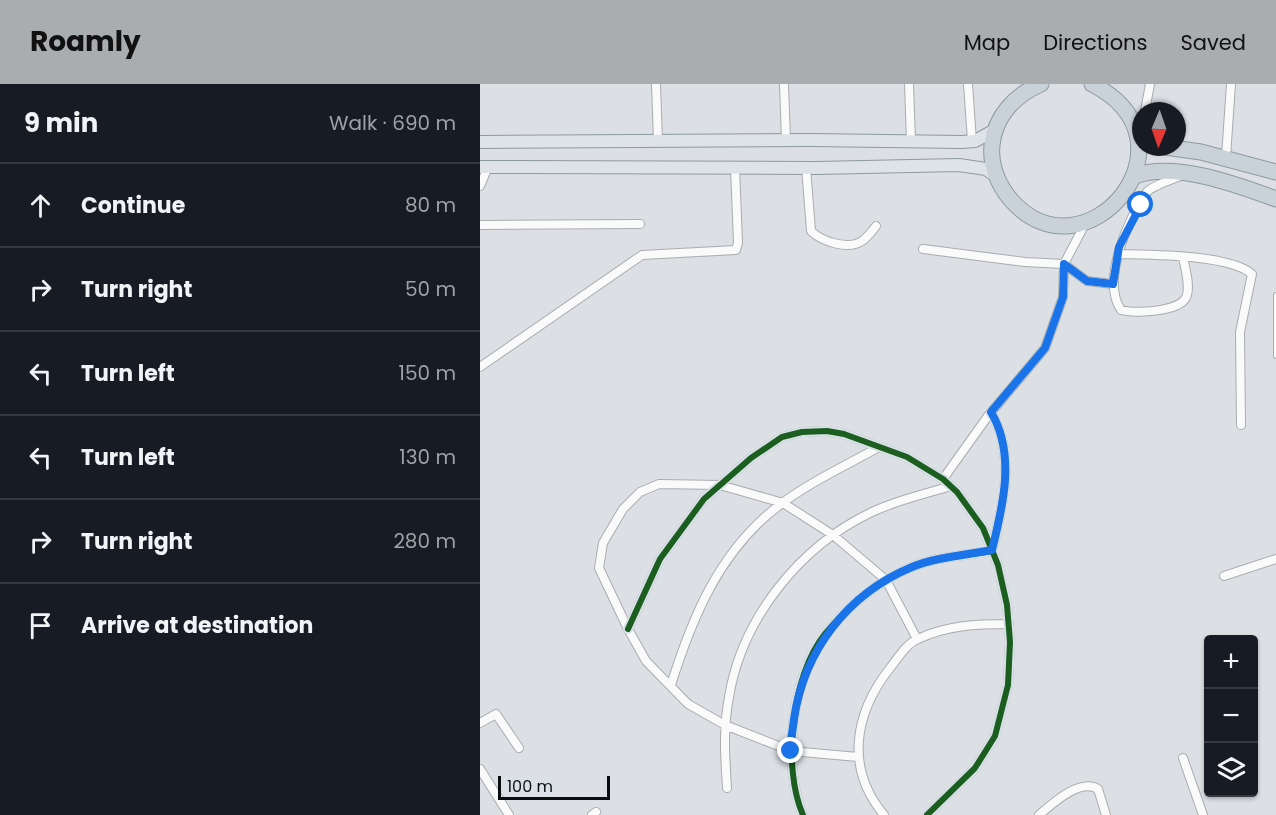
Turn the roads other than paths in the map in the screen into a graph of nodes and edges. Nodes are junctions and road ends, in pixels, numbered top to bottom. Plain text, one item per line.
1 (656, 84) edge
2 (784, 84) edge
3 (909, 84) edge
4 (968, 84) edge
5 (1041, 84) edge
6 (1092, 84) edge
7 (1150, 84) edge
8 (1231, 84) edge
9 (1147, 102) edge
10 (1132, 120) edge
11 (995, 130) junction
12 (786, 140) junction
13 (658, 141) junction
14 (911, 141) junction
15 (972, 141) junction
16 (480, 142) edge
17 (1186, 151) edge
18 (1139, 156) edge
19 (1226, 158) junction
20 (484, 167) edge
21 (735, 167) junction
22 (806, 167) junction
23 (1276, 172) edge
24 (1185, 174) junction
25 (996, 176) junction
26 (1135, 176) junction
27 (480, 186) edge
28 (1276, 199) edge
29 (1086, 222) junction
30 (640, 224) dead end
31 (480, 225) edge
32 (876, 226) dead end
33 (923, 249) dead end
34 (1118, 254) junction
35 (1183, 256) junction
36 (1064, 264) junction
37 (1113, 284) junction
38 (1276, 295) edge
39 (1276, 310) edge
40 (1276, 356) edge
41 (480, 367) edge
42 (991, 412) junction
43 (1241, 425) dead end
44 (879, 447) junction
45 (943, 479) junction
46 (720, 485) junction
47 (951, 486) junction
48 (783, 503) junction
49 (833, 535) junction
50 (992, 550) junction
51 (1276, 559) edge
52 (1224, 576) dead end
53 (886, 580) junction
54 (1009, 624) junction
55 (628, 629) junction
56 (916, 639) junction
57 (670, 685) junction
58 (480, 723) edge
59 (725, 725) junction
60 (519, 747) dead end
61 (791, 751) junction
62 (858, 757) junction
63 (1183, 758) dead end
64 (480, 769) edge
65 (727, 788) dead end
66 (509, 815) edge
67 (803, 815) edge
68 (884, 815) edge
69 (927, 815) edge
70 (1039, 815) edge
71 (1106, 815) edge
72 (1203, 815) edge

1 - 13 street
2 - 12 street
3 - 14 street
4 - 15 street
5 - 11 highway
6 - 10 highway
7 - 9 street
8 - 19 street
11 - 15 main road
11 - 25 highway
12 - 13 main road
12 - 14 main road
13 - 16 main road
14 - 15 main road
17 - 19 highway
18 - 26 highway
19 - 23 highway
20 - 21 main road
20 - 27 street
21 - 22 main road
21 - 41 street
22 - 25 main road
22 - 32 street
24 - 26 highway
24 - 28 highway
24 - 34 street
25 - 29 highway
26 - 29 highway
29 - 36 street
30 - 31 street
33 - 36 street
34 - 35 street
34 - 37 street
35 - 37 street
35 - 43 street
36 - 37 street
36 - 42 street
38 - 39 lane
39 - 40 lane
42 - 45 street
42 - 50 street
44 - 45 street
44 - 46 street
44 - 48 street
45 - 47 street
46 - 48 street
46 - 55 street
46 - 55 street
47 - 49 street
47 - 50 street
48 - 49 street
48 - 57 street
49 - 53 street
49 - 59 street
50 - 53 street
50 - 54 street
51 - 52 street
53 - 56 street
53 - 61 street
54 - 56 street
54 - 69 street
55 - 57 street
56 - 62 street
57 - 59 street
58 - 60 street
59 - 61 street
59 - 65 street
61 - 62 street
61 - 67 street
62 - 68 street
63 - 72 street
64 - 66 street
70 - 71 street

